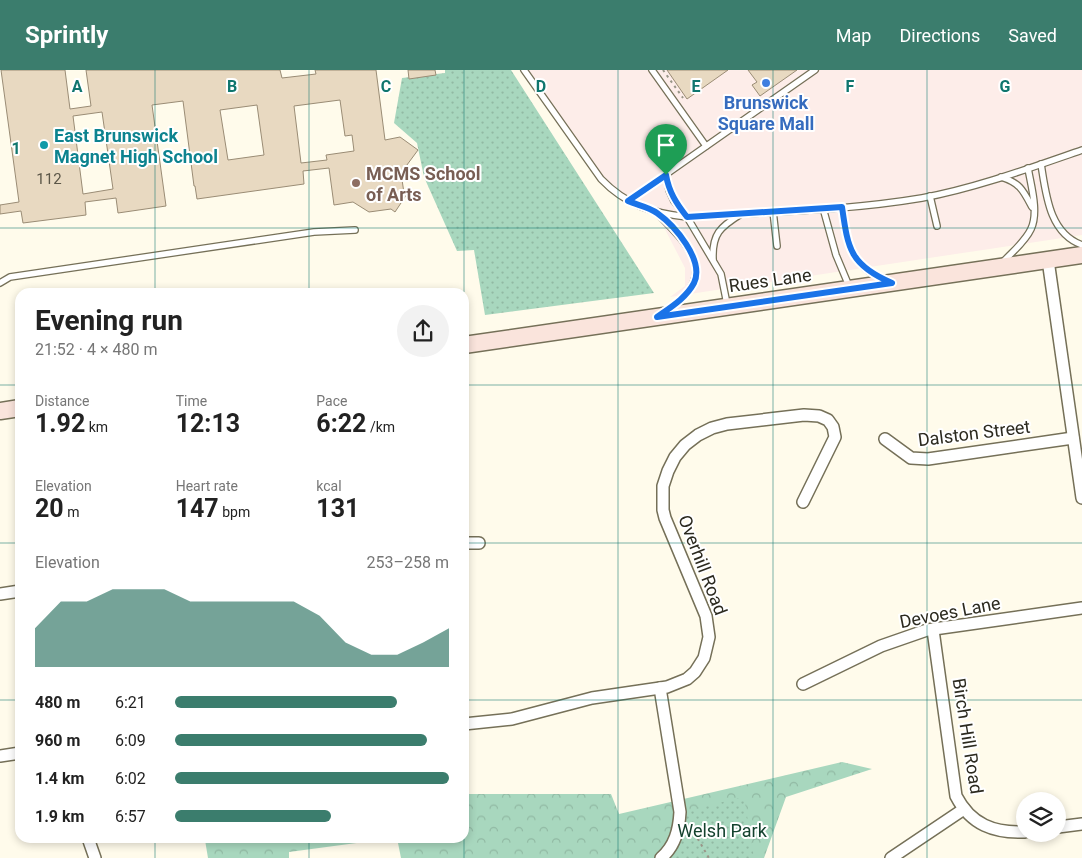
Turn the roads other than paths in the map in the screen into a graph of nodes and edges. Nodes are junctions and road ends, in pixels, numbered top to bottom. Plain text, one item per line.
1 (524, 70) edge
2 (652, 70) edge
3 (815, 70) edge
4 (706, 146) junction
5 (1082, 150) edge
6 (1041, 164) junction
7 (1028, 168) junction
8 (666, 175) junction
9 (1001, 177) junction
10 (930, 196) junction
11 (628, 201) junction
12 (842, 207) junction
13 (822, 208) junction
14 (774, 211) junction
15 (1034, 211) junction
16 (656, 212) junction
17 (742, 213) junction
18 (687, 217) junction
19 (937, 226) dead end
20 (355, 230) dead end
21 (1082, 245) edge
22 (777, 246) dead end
23 (1082, 255) edge
24 (1048, 260) junction
25 (713, 262) junction
26 (997, 267) junction
27 (0, 283) edge
28 (892, 283) junction
29 (850, 289) junction
30 (727, 307) junction
31 (657, 317) junction
32 (469, 344) edge
33 (15, 409) edge
34 (0, 411) edge
35 (1073, 438) junction
36 (885, 439) dead end
37 (1082, 498) edge
38 (803, 502) dead end
39 (469, 542) edge
40 (479, 543) dead end
41 (15, 592) edge
42 (0, 594) edge
43 (1082, 608) edge
44 (933, 630) junction
45 (803, 684) dead end
46 (660, 688) junction
47 (469, 723) edge
48 (15, 754) edge
49 (0, 756) edge
50 (964, 809) junction
51 (1082, 824) edge
52 (1066, 826) edge
53 (1016, 833) edge
54 (90, 843) edge
55 (96, 858) edge
56 (661, 858) edge
57 (891, 858) edge

1 - 11 lane
2 - 4 lane
3 - 4 lane
4 - 8 lane
5 - 6 lane
6 - 7 lane
6 - 21 lane
7 - 9 lane
7 - 15 lane
8 - 11 lane
8 - 18 lane
9 - 10 lane
9 - 15 lane
10 - 12 lane
10 - 19 lane
11 - 16 lane
12 - 13 lane
12 - 28 lane
13 - 14 lane
13 - 29 lane
14 - 17 lane
14 - 22 lane
15 - 26 lane
16 - 18 lane
16 - 31 lane
17 - 18 lane
17 - 25 lane
18 - 25 lane
20 - 27 lane
23 - 24 main road, Rues Lane
24 - 26 main road, Rues Lane
24 - 35 street
25 - 30 lane
26 - 28 main road, Rues Lane
28 - 29 main road, Rues Lane
29 - 30 main road, Rues Lane
30 - 31 main road, Rues Lane
31 - 32 main road, Rues Lane
33 - 34 main road
35 - 36 street, Dalston Street
35 - 37 street
38 - 46 street, Overhill Road
39 - 40 street
41 - 42 street
43 - 44 street, Devoes Lane
44 - 45 street, Devoes Lane
44 - 50 street, Birch Hill Road
46 - 47 street, Overhill Road
46 - 56 street
48 - 49 street
50 - 53 street, Birch Hill Road
50 - 57 street
51 - 52 street
54 - 55 street

